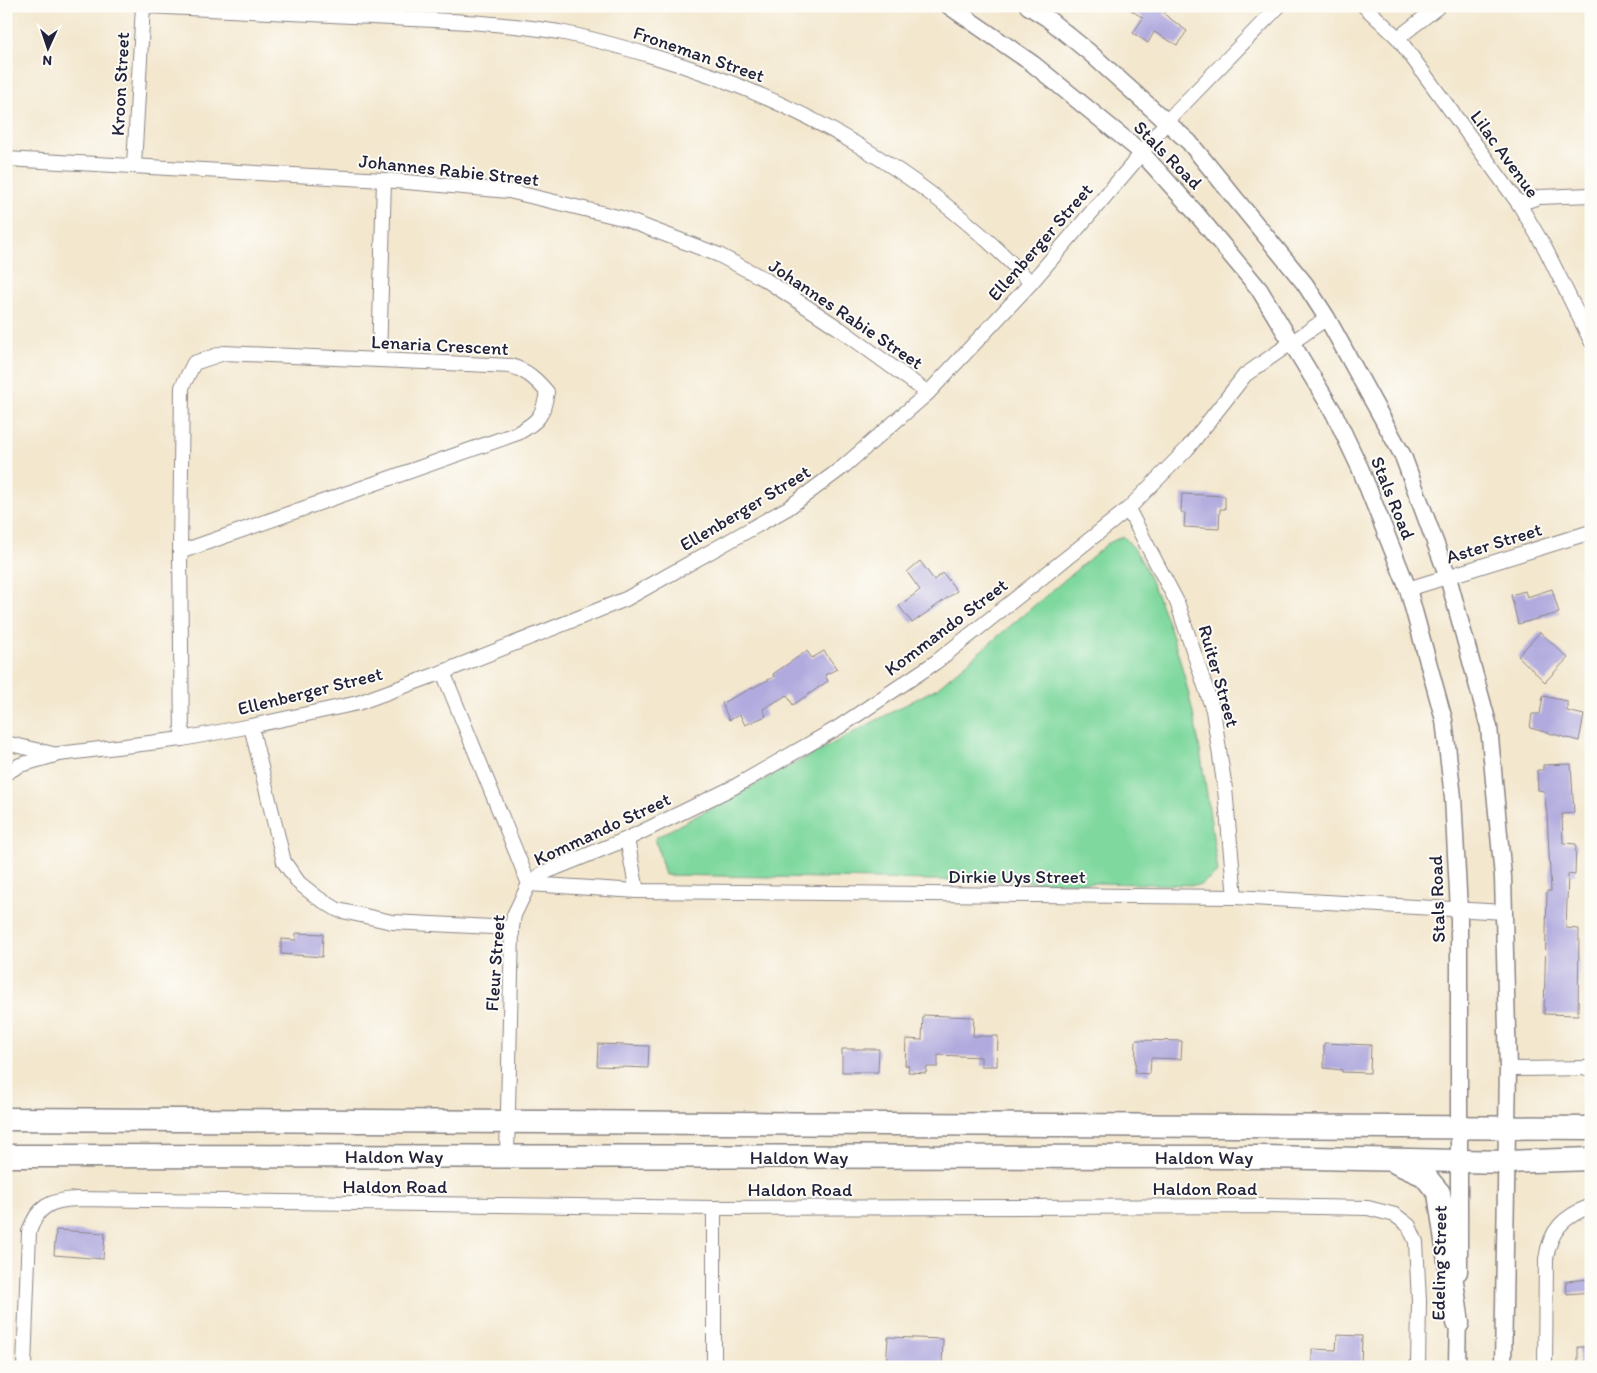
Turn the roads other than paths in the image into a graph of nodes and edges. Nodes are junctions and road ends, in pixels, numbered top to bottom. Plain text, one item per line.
1 (145, 6) edge
2 (949, 6) edge
3 (1028, 6) edge
4 (1279, 6) edge
5 (1364, 6) edge
6 (1439, 6) edge
7 (1398, 38) junction
8 (1167, 120) junction
9 (1141, 152) junction
10 (6, 159) edge
11 (134, 164) junction
12 (384, 180) junction
13 (1591, 195) edge
14 (1519, 204) junction
15 (1031, 283) junction
16 (1327, 318) junction
17 (1591, 340) edge
18 (1292, 344) junction
19 (379, 360) junction
20 (928, 393) junction
21 (1128, 509) junction
22 (1591, 532) edge
23 (180, 552) junction
24 (1448, 577) junction
25 (1408, 589) junction
26 (444, 672) junction
27 (251, 726) junction
28 (182, 739) junction
29 (6, 743) edge
30 (59, 754) junction
31 (6, 773) edge
32 (627, 839) junction
33 (529, 884) junction
34 (637, 891) junction
35 (1235, 896) junction
36 (1460, 911) junction
37 (1505, 912) junction
38 (512, 928) junction
39 (1591, 1068) edge
40 (1508, 1069) junction
41 (6, 1120) edge
42 (130, 1120) junction
43 (348, 1121) junction
44 (508, 1122) junction
45 (763, 1124) junction
46 (1009, 1125) junction
47 (1179, 1126) junction
48 (1460, 1126) junction
49 (1508, 1128) junction
50 (1591, 1128) edge
51 (6, 1156) edge
52 (130, 1156) junction
53 (347, 1156) junction
54 (507, 1156) junction
55 (763, 1156) junction
56 (1009, 1157) junction
57 (1180, 1157) junction
58 (1591, 1159) edge
59 (1392, 1160) junction
60 (1460, 1161) junction
61 (1507, 1162) junction
62 (1591, 1206) edge
63 (714, 1208) junction
64 (1458, 1323) junction
65 (24, 1367) edge
66 (714, 1367) edge
67 (1418, 1367) edge
68 (1458, 1367) edge
69 (1503, 1367) edge
70 (1545, 1367) edge

1 - 11 street, Kroon Street
1 - 15 street, Froneman Street
2 - 9 street, Stals Road
3 - 8 street, Stals Road
4 - 8 street, Ellenberger Street
5 - 7 street, Lilac Avenue
6 - 7 street
7 - 14 street, Lilac Avenue
8 - 9 street, Ellenberger Street
8 - 16 street, Stals Road
9 - 15 street, Ellenberger Street
9 - 18 street, Stals Road
10 - 11 street, Johannes Rabie Street
11 - 12 street, Johannes Rabie Street
12 - 19 street
12 - 20 street, Johannes Rabie Street
13 - 14 street
14 - 17 street, Lilac Avenue
15 - 20 street, Ellenberger Street
16 - 18 street, Kommando Street
16 - 24 street, Stals Road
18 - 21 street, Kommando Street
18 - 25 street, Stals Road
19 - 23 street, Lenaria Crescent
19 - 23 street, Lenaria Crescent
20 - 26 street, Ellenberger Street
21 - 32 street, Kommando Street
21 - 35 street, Ruiter Street
22 - 24 street, Aster Street
23 - 28 street, Lenaria Crescent
24 - 25 street, Aster Street
24 - 37 street, Stals Road
25 - 36 street, Stals Road
26 - 27 street, Ellenberger Street
26 - 33 street
27 - 28 street, Ellenberger Street
27 - 38 street
28 - 30 street, Ellenberger Street
29 - 30 street, Ellenberger Street
30 - 31 street, Ellenberger Street
32 - 33 street, Kommando Street
32 - 34 street
33 - 34 street, Dirkie Uys Street
33 - 38 street, Fleur Street
34 - 35 street, Dirkie Uys Street
35 - 36 street, Dirkie Uys Street
36 - 37 street, Dirkie Uys Street
36 - 48 street, Stals Road
37 - 40 street, Stals Road
38 - 44 street, Fleur Street
39 - 40 street
40 - 49 street, Stals Road
41 - 42 highway, Haldon Way
42 - 43 highway, Haldon Way
42 - 52 highway
43 - 44 highway, Haldon Way
43 - 53 highway
44 - 45 highway, Haldon Way
44 - 54 street, Fleur Street
45 - 46 highway, Haldon Way
45 - 55 highway
46 - 47 highway, Haldon Way
46 - 56 highway
47 - 48 highway, Haldon Way
47 - 57 highway
48 - 49 highway, Haldon Way
48 - 60 street, Stals Road
49 - 50 highway, Haldon Way
49 - 61 street, Stals Road
51 - 52 highway, Haldon Way
52 - 53 highway, Haldon Way
53 - 54 highway, Haldon Way
54 - 55 highway, Haldon Way
55 - 56 highway, Haldon Way
56 - 57 highway, Haldon Way
57 - 59 highway, Haldon Way
58 - 61 highway, Haldon Way
59 - 60 highway, Haldon Way
59 - 64 highway
60 - 61 highway, Haldon Way
60 - 64 street, Edeling Street
61 - 69 street
62 - 70 street
63 - 65 street, Haldon Road
63 - 66 street
63 - 67 street, Haldon Road
64 - 68 street, Edeling Street

